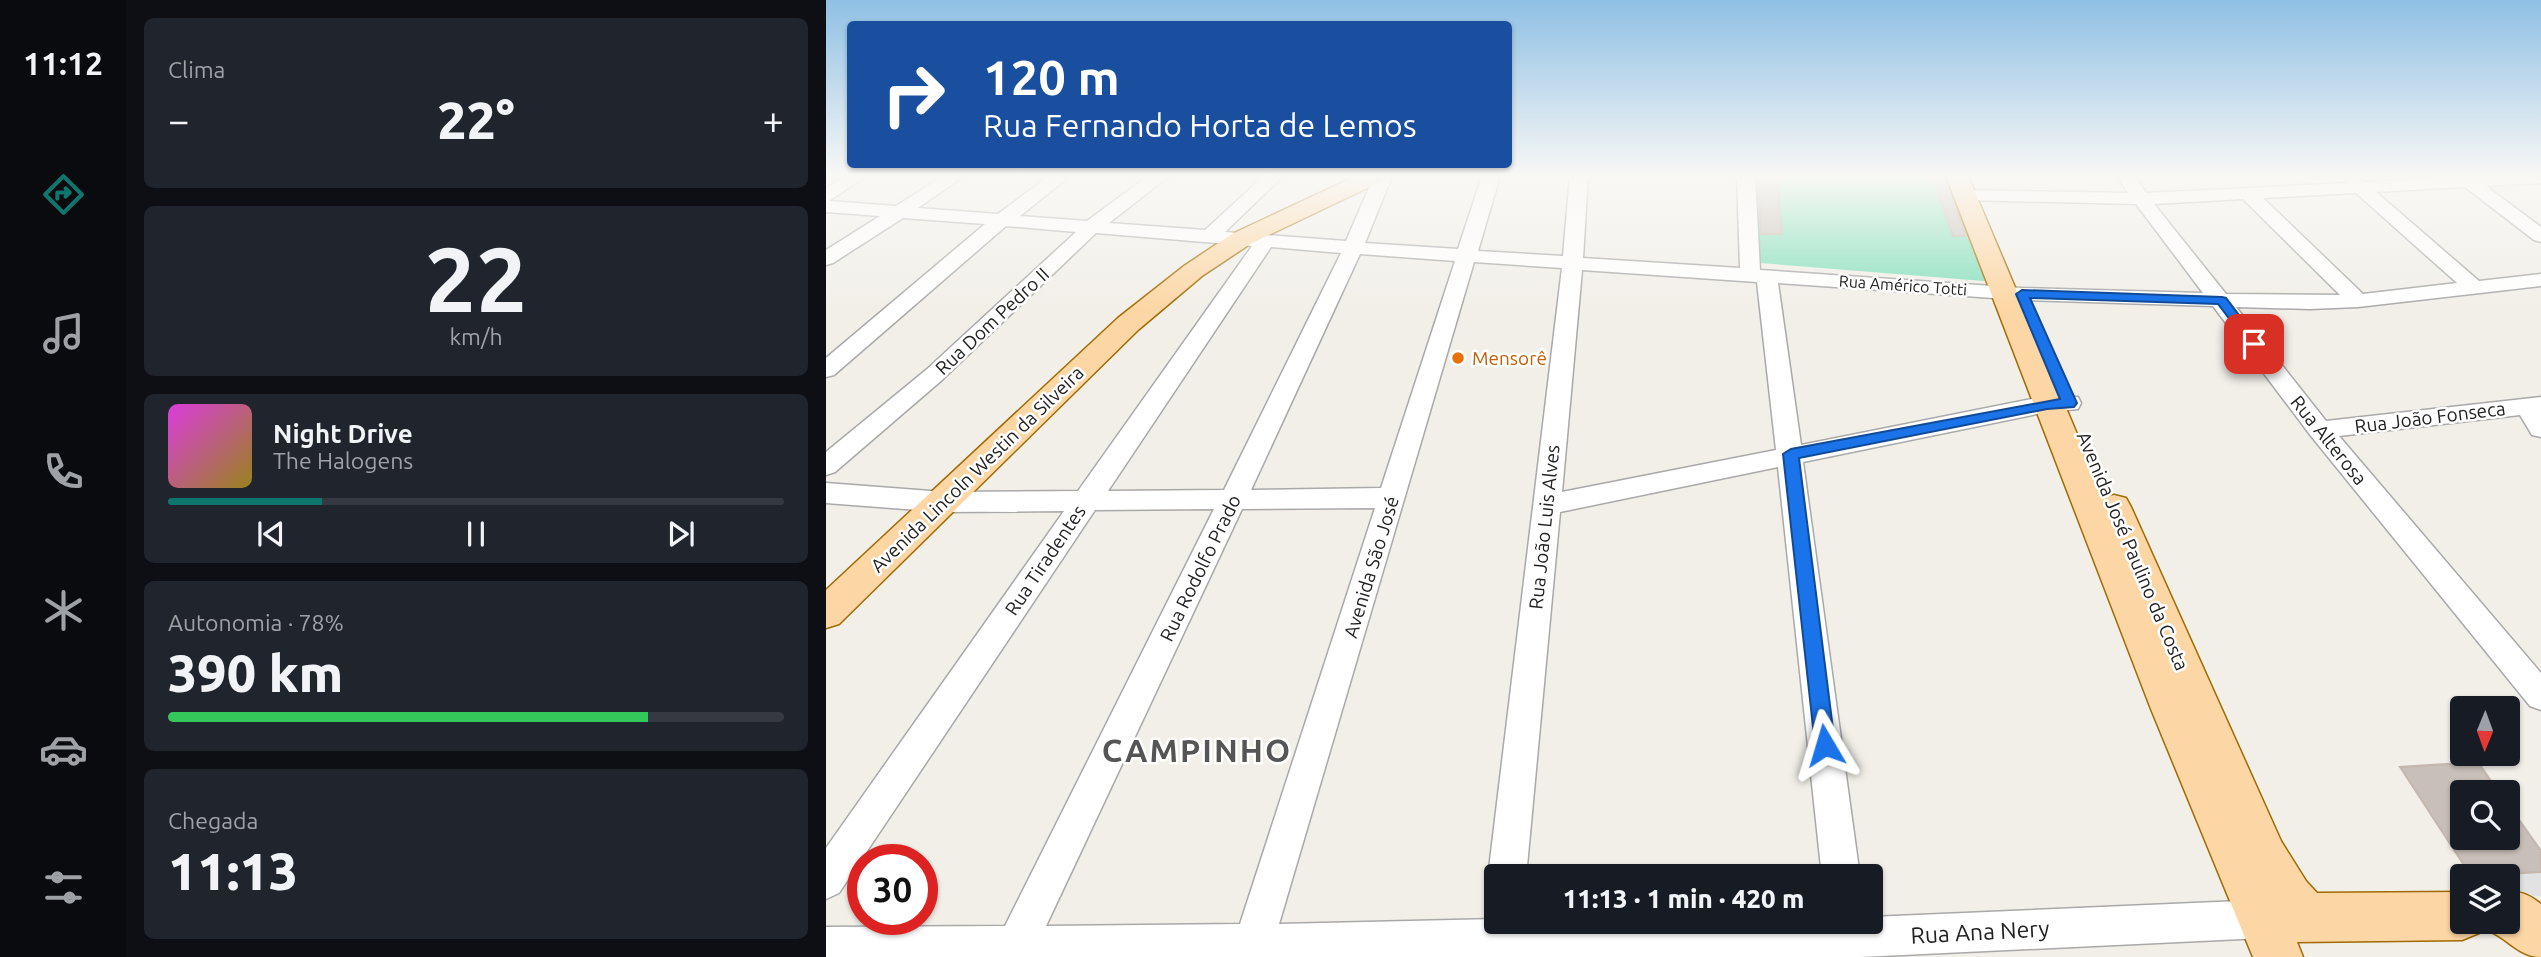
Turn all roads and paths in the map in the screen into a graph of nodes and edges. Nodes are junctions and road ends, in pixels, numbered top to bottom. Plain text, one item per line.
1 (885, 221) edge
2 (1001, 221) edge
3 (1012, 221) edge
4 (1100, 221) edge
5 (1227, 221) edge
6 (1284, 221) edge
7 (1364, 221) edge
8 (1478, 221) edge
9 (1576, 221) edge
10 (1752, 221) edge
11 (1983, 221) edge
12 (2158, 221) edge
13 (2275, 221) edge
14 (2398, 221) edge
15 (2521, 221) edge
16 (1093, 226) junction
17 (1210, 236) junction
18 (2541, 236) edge
19 (1253, 240) junction
20 (1353, 248) junction
21 (1467, 256) junction
22 (826, 259) edge
23 (1573, 262) junction
24 (1759, 275) junction
25 (2541, 280) edge
26 (2476, 289) junction
27 (2012, 293) junction
28 (2222, 300) junction
29 (2358, 301) junction
30 (826, 370) edge
31 (2058, 404) junction
32 (2534, 405) edge
33 (2541, 429) edge
34 (2320, 430) junction
35 (1791, 454) junction
36 (826, 466) edge
37 (826, 493) edge
38 (1392, 498) junction
39 (1087, 499) junction
40 (1233, 499) junction
41 (944, 502) junction
42 (1546, 505) junction
43 (826, 613) edge
44 (2541, 696) edge
45 (1508, 864) edge
46 (1839, 864) edge
47 (826, 880) edge
48 (2450, 917) edge
49 (2283, 931) edge
50 (1500, 939) edge
51 (1848, 939) edge
52 (826, 947) edge
53 (1251, 950) edge
54 (1014, 952) edge

1 - 22 street
2 - 30 street
3 - 16 street
4 - 16 street, Rua Dom Pedro II
5 - 17 street
6 - 19 main road, Avenida Lincoln Westin da Silveira
7 - 20 street, Rua Rodolfo Prado
8 - 21 street, Avenida São José
9 - 23 street, Rua João Luis Alves
10 - 24 street
11 - 27 main road, Avenida José Paulino da Costa
12 - 28 street, Rua Alterosa
13 - 29 street
14 - 26 street
15 - 18 street
16 - 17 street
16 - 36 street, Rua Dom Pedro II
17 - 19 street
19 - 20 street, Rua Américo Totti
19 - 39 street, Rua Tiradentes
19 - 41 main road, Avenida Lincoln Westin da Silveira
20 - 21 street, Rua Américo Totti
20 - 40 street, Rua Rodolfo Prado
21 - 23 street, Rua Américo Totti
21 - 38 street, Avenida São José
23 - 24 street, Rua Américo Totti
23 - 42 street, Rua João Luis Alves
24 - 27 street, Rua Américo Totti
24 - 35 street
25 - 26 street, Rua Américo Totti
26 - 29 street, Rua Américo Totti
27 - 28 street, Rua Américo Totti
27 - 31 main road, Avenida José Paulino da Costa
28 - 29 street, Rua Américo Totti
28 - 34 street, Rua Alterosa
31 - 35 street
31 - 49 main road, Avenida José Paulino da Costa
32 - 33 street
32 - 34 street, Rua João Fonseca
34 - 44 street, Rua Alterosa
35 - 42 street
35 - 46 street
37 - 41 street
38 - 40 street
38 - 53 street, Avenida São José
39 - 40 street
39 - 41 street
39 - 47 street, Rua Tiradentes
40 - 54 street, Rua Rodolfo Prado
41 - 43 main road, Avenida Lincoln Westin da Silveira
42 - 45 street, Rua João Luis Alves
48 - 49 main road, Rua Ana Nery
49 - 51 street, Rua Ana Nery
50 - 51 street, Rua Ana Nery
50 - 53 street, Rua Ana Nery
52 - 54 street, Rua Ana Nery
53 - 54 street, Rua Ana Nery

